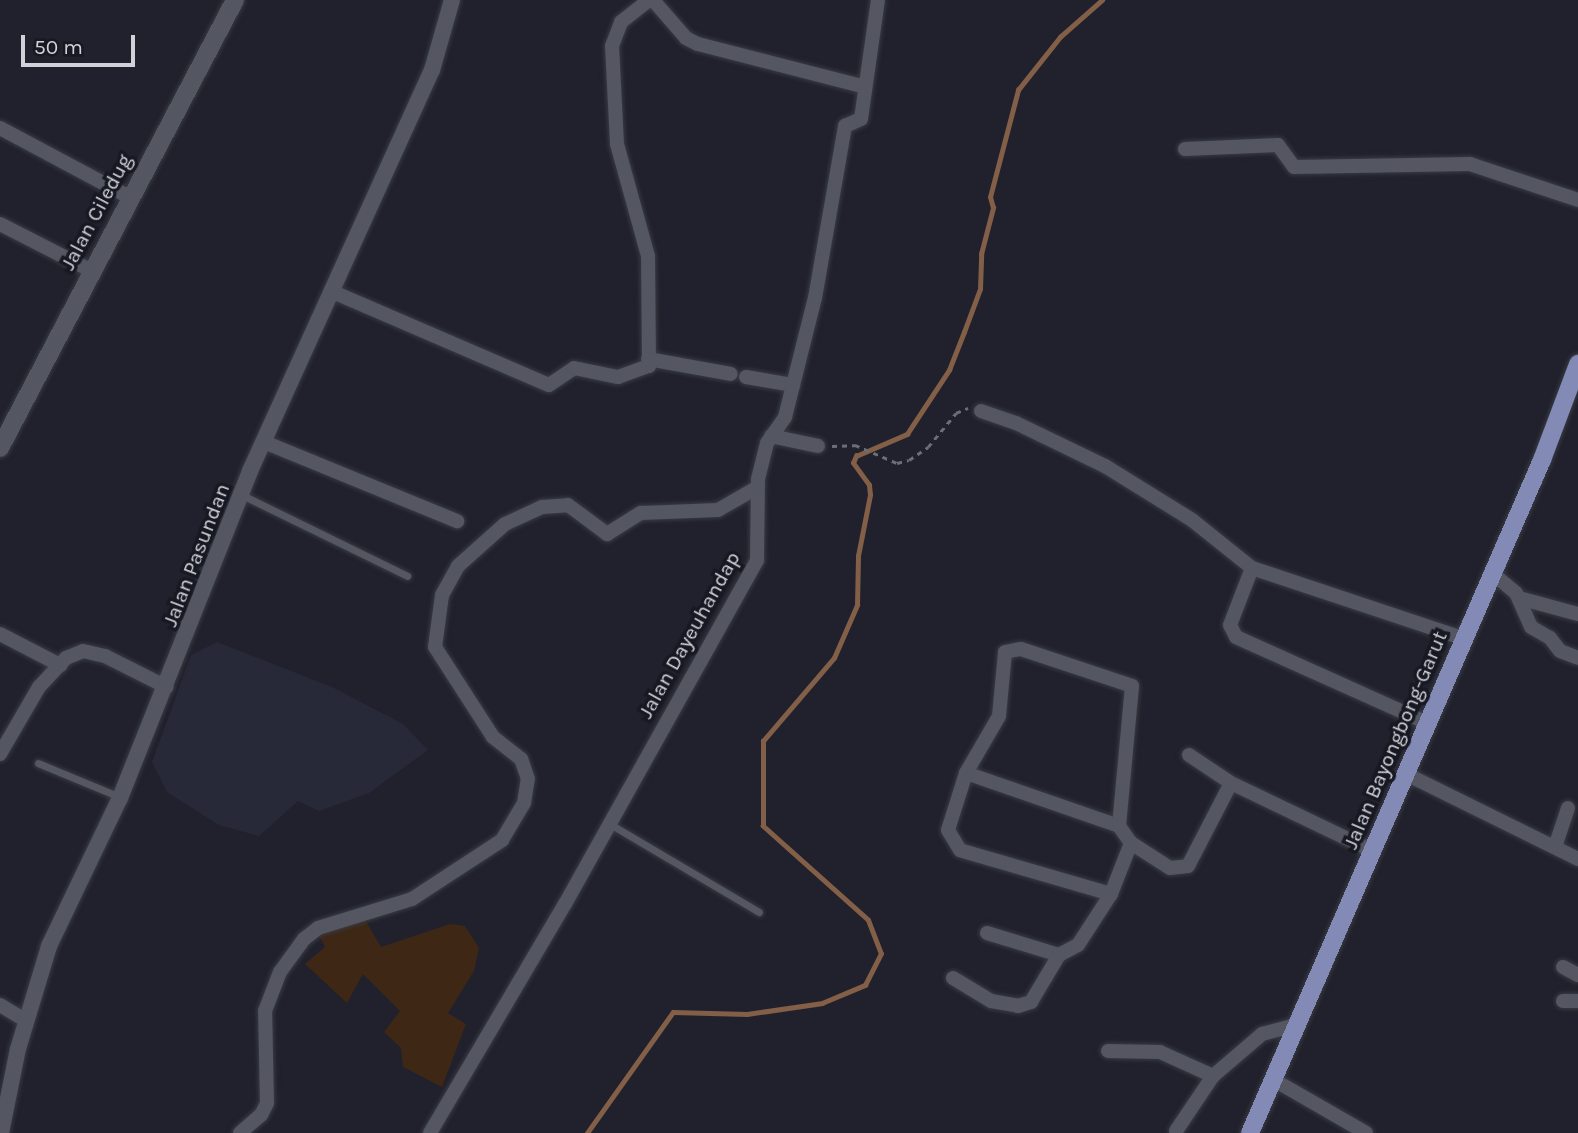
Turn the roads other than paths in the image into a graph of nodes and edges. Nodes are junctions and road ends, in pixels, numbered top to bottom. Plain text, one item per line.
1 (235, 0) edge
2 (452, 0) edge
3 (651, 0) edge
4 (877, 0) edge
5 (865, 87) junction
6 (0, 128) edge
7 (1185, 149) dead end
8 (129, 197) junction
9 (1578, 200) edge
10 (0, 224) edge
11 (90, 270) junction
12 (333, 292) junction
13 (648, 359) junction
14 (1578, 363) edge
15 (793, 385) junction
16 (981, 411) road end
17 (769, 439) junction
18 (264, 442) junction
19 (1, 445) edge
20 (818, 446) road end
21 (758, 483) junction
22 (241, 495) junction
23 (457, 521) dead end
24 (1252, 568) junction
25 (1492, 573) junction
26 (407, 576) dead end
27 (1519, 598) junction
28 (1578, 614) edge
29 (0, 634) edge
30 (1462, 638) junction
31 (1578, 658) edge
32 (60, 665) junction
33 (167, 687) junction
34 (1427, 723) junction
35 (0, 754) edge
36 (1189, 755) dead end
37 (38, 763) dead end
38 (966, 773) junction
39 (1406, 774) junction
40 (1231, 783) junction
41 (120, 797) junction
42 (1569, 808) dead end
43 (610, 824) junction
44 (1119, 826) junction
45 (1131, 843) junction
46 (1555, 847) junction
47 (1373, 851) junction
48 (1578, 859) edge
49 (1111, 894) junction
50 (759, 912) dead end
51 (987, 933) dead end
52 (1059, 955) junction
53 (1563, 967) dead end
54 (1578, 975) edge
55 (953, 978) dead end
56 (0, 1004) edge
57 (27, 1021) junction
58 (1299, 1024) junction
59 (1108, 1051) dead end
60 (1213, 1076) junction
61 (1274, 1080) junction
62 (1176, 1131) dead end
63 (1, 1133) edge
64 (240, 1133) edge
65 (430, 1133) edge
66 (1250, 1133) edge
67 (1366, 1133) edge

1 - 8 main road, Jalan Ciledug
2 - 12 street, Jalan Pasundan
3 - 5 street
3 - 13 street
4 - 5 street, Jalan Dayeuhandap
5 - 15 street, Jalan Dayeuhandap
6 - 8 street
7 - 9 street
8 - 11 main road, Jalan Ciledug
10 - 11 street
11 - 19 main road, Jalan Ciledug
12 - 13 street
12 - 18 street, Jalan Pasundan
13 - 15 street
14 - 25 main road, Jalan Bayongbong-Garut
15 - 17 street, Jalan Dayeuhandap
16 - 24 street
17 - 20 street
17 - 21 street, Jalan Dayeuhandap
18 - 22 street, Jalan Pasundan
18 - 23 street
21 - 43 street, Jalan Dayeuhandap
21 - 64 street
22 - 26 lane
22 - 33 street, Jalan Pasundan
24 - 30 street
24 - 34 street
25 - 27 street
25 - 30 main road, Jalan Bayongbong-Garut
27 - 28 street
27 - 31 street
29 - 32 street
30 - 34 main road, Jalan Bayongbong-Garut
32 - 33 street
32 - 35 street
33 - 41 street, Jalan Pasundan
34 - 39 main road, Jalan Bayongbong-Garut
36 - 40 street
37 - 41 lane
38 - 44 street
38 - 44 street
38 - 49 street
39 - 46 street
39 - 47 main road, Jalan Bayongbong-Garut
40 - 45 street
40 - 47 street
41 - 57 street, Jalan Pasundan
42 - 46 street
43 - 50 lane
43 - 65 street, Jalan Dayeuhandap
44 - 45 street
45 - 49 street
46 - 48 street
47 - 58 main road, Jalan Bayongbong-Garut
49 - 52 street
51 - 52 street
52 - 55 street
53 - 54 street
56 - 57 street
57 - 63 street, Jalan Pasundan
58 - 60 street
58 - 61 main road, Jalan Bayongbong-Garut
59 - 60 street
60 - 62 street
61 - 66 main road, Jalan Bayongbong-Garut
61 - 67 street

